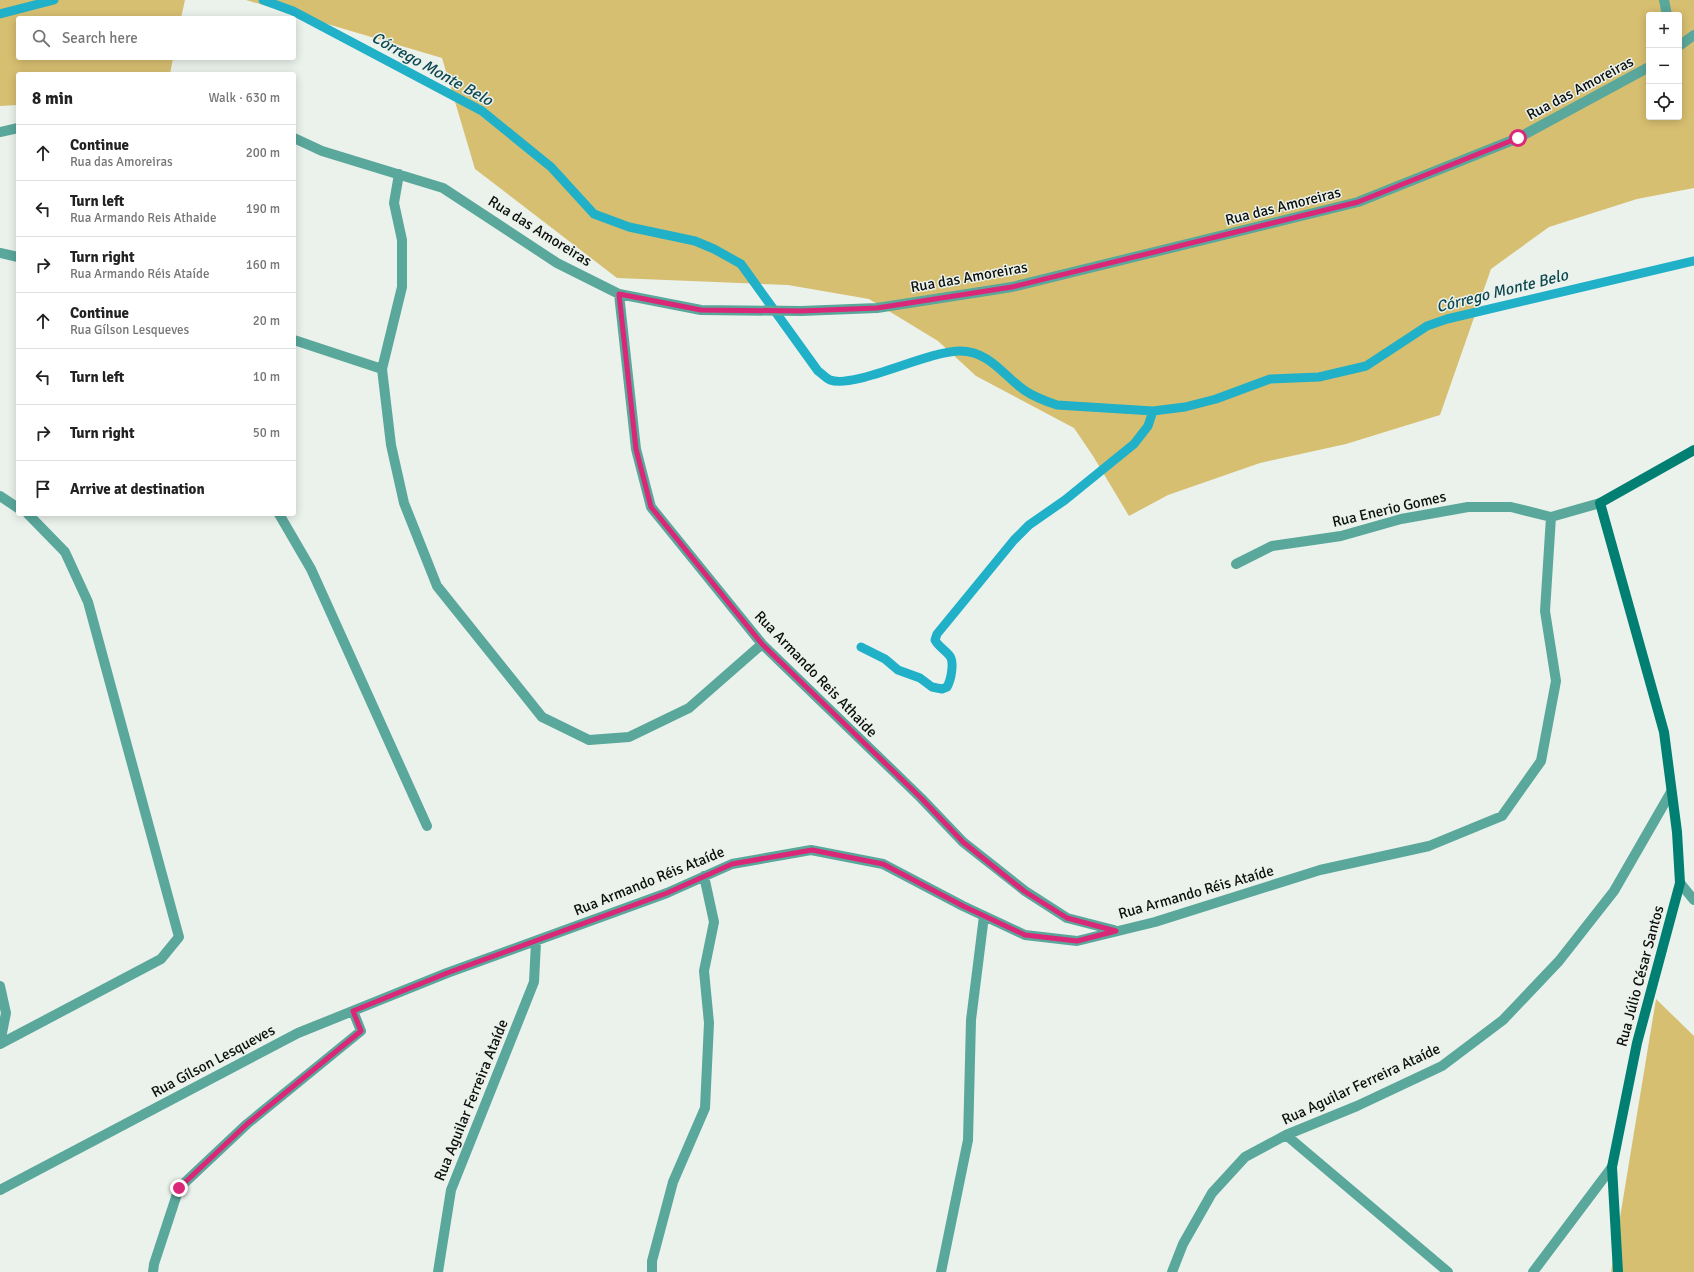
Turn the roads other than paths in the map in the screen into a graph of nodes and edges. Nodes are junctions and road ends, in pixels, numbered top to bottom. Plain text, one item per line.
1 (1664, 0) edge
2 (1666, 12) edge
3 (1694, 35) edge
4 (1682, 44) edge
5 (1646, 69) edge
6 (16, 128) edge
7 (0, 132) edge
8 (296, 139) edge
9 (399, 174) junction
10 (0, 253) edge
11 (16, 257) edge
12 (619, 294) junction
13 (296, 341) edge
14 (382, 369) junction
15 (1694, 450) edge
16 (0, 496) edge
17 (1600, 503) junction
18 (16, 507) edge
19 (30, 516) edge
20 (280, 516) edge
21 (1551, 517) junction
22 (1236, 564) dead end
23 (762, 644) junction
24 (1671, 792) junction
25 (427, 826) dead end
26 (704, 876) junction
27 (1680, 883) junction
28 (1694, 900) edge
29 (984, 916) junction
30 (1116, 931) junction
31 (536, 942) junction
32 (447, 973) joint
33 (0, 986) edge
34 (353, 1011) junction
35 (0, 1044) edge
36 (1286, 1135) junction
37 (1612, 1167) junction
38 (0, 1190) edge
39 (153, 1272) edge
40 (438, 1272) edge
41 (652, 1272) edge
42 (941, 1272) edge
43 (1172, 1272) edge
44 (1448, 1272) edge
45 (1533, 1272) edge
46 (1618, 1272) edge

1 - 2 street
3 - 4 street
5 - 12 street, Rua das Amoreiras
6 - 7 street
8 - 9 street, Rua das Amoreiras
9 - 12 street, Rua das Amoreiras
9 - 14 street
10 - 11 street
12 - 23 street, Rua Armando Reis Athaide
13 - 14 street
14 - 23 street
15 - 17 street
16 - 18 street
17 - 21 street
17 - 24 street, Rua Júlio César Santos
19 - 35 street
20 - 25 street
21 - 22 street, Rua Enerio Gomes
21 - 30 street, Rua Armando Réis Ataíde
23 - 30 street, Rua Armando Reis Athaide
24 - 27 street, Rua Júlio César Santos
24 - 36 street, Rua Aguilar Ferreira Ataíde
26 - 29 street, Rua Armando Réis Ataíde
26 - 31 street, Rua Armando Réis Ataíde
26 - 41 street
27 - 28 street
27 - 37 street, Rua Júlio César Santos
29 - 30 street, Rua Armando Réis Ataíde
29 - 42 street
31 - 32 street, Rua Armando Réis Ataíde
31 - 40 street, Rua Aguilar Ferreira Ataíde
32 - 34 street, Rua Gílson Lesqueves
33 - 35 street
34 - 38 street, Rua Gílson Lesqueves
34 - 39 street
36 - 43 street, Rua Aguilar Ferreira Ataíde
36 - 44 street
37 - 45 street
37 - 46 street, Rua Júlio César Santos

